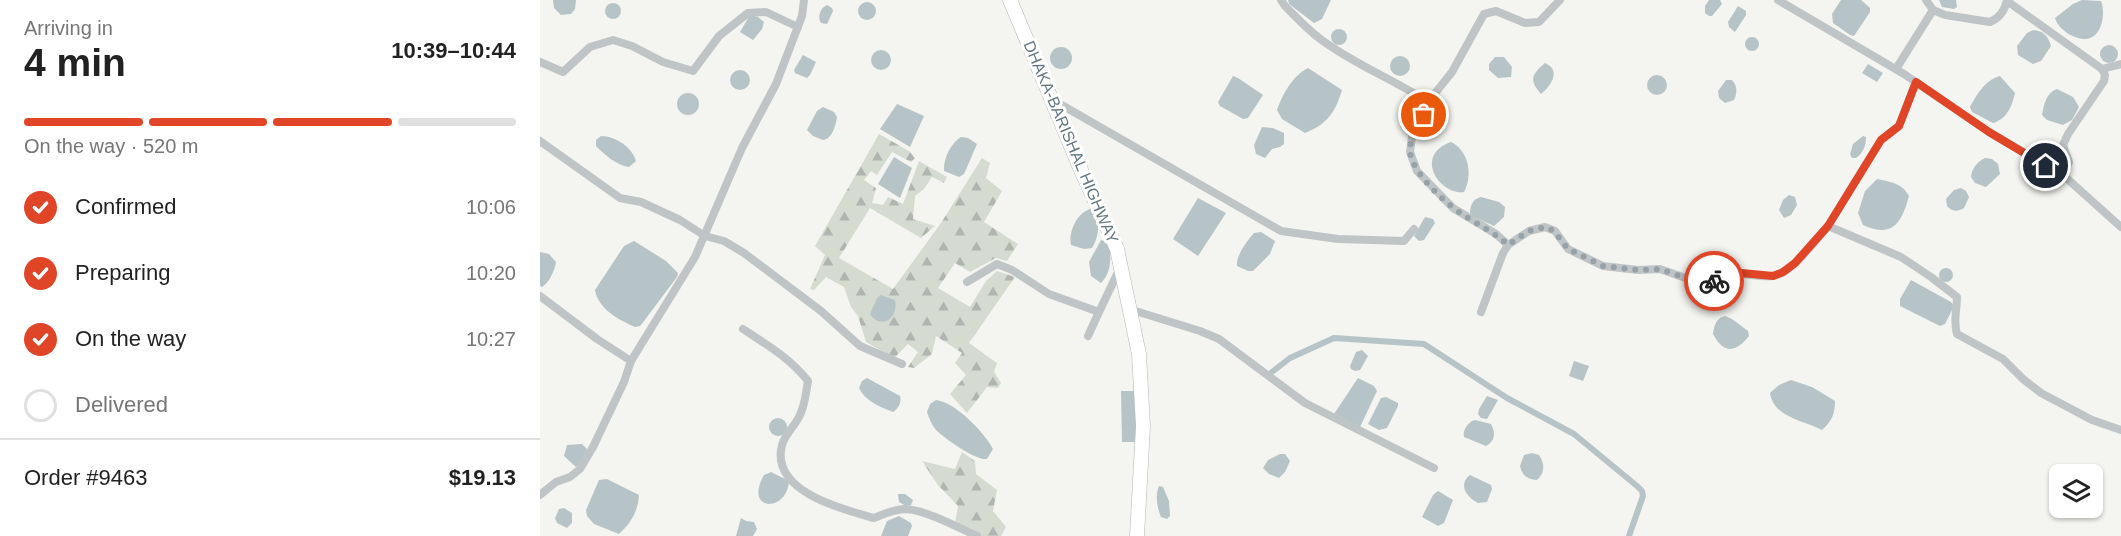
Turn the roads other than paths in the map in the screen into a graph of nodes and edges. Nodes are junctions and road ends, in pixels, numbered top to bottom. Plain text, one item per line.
1 (804, 0) edge
2 (1010, 0) edge
3 (1281, 0) edge
4 (1560, 0) edge
5 (1778, 0) edge
6 (1926, 0) edge
7 (2007, 1) edge
8 (1933, 10) junction
9 (798, 27) junction
10 (540, 62) edge
11 (2121, 64) edge
12 (1896, 69) junction
13 (2102, 69) junction
14 (1916, 82) junction
15 (1052, 99) junction
16 (1428, 102) junction
17 (540, 141) edge
18 (2063, 175) junction
19 (1828, 226) junction
20 (2121, 227) edge
21 (1414, 230) dead end
22 (705, 236) junction
23 (1508, 245) junction
24 (1120, 264) junction
25 (967, 282) dead end
26 (540, 296) edge
27 (1129, 309) junction
28 (1099, 312) junction
29 (1481, 312) dead end
30 (744, 329) dead end
31 (1088, 336) dead end
32 (631, 361) junction
33 (902, 364) dead end
34 (2121, 430) edge
35 (1434, 468) dead end
36 (540, 495) edge
37 (977, 536) edge
38 (1137, 536) edge

1 - 9 street
2 - 15 highway, DHAKA-BARISHAL HIGHWAY
3 - 16 street
4 - 16 street
5 - 12 street
6 - 8 street
7 - 8 street
7 - 13 street
8 - 12 street
9 - 10 street
9 - 22 street
11 - 13 street
12 - 14 street
13 - 18 street
14 - 18 street
14 - 19 street
15 - 21 street
15 - 24 highway, DHAKA-BARISHAL HIGHWAY
16 - 23 street
17 - 22 street
18 - 20 street
19 - 23 street
19 - 34 street
22 - 32 street
22 - 33 street
23 - 29 street
24 - 27 highway, DHAKA-BARISHAL HIGHWAY
24 - 28 street
25 - 28 street
26 - 32 street
27 - 35 street
27 - 38 highway, DHAKA-BARISHAL HIGHWAY
28 - 31 street
30 - 37 street
32 - 36 street

